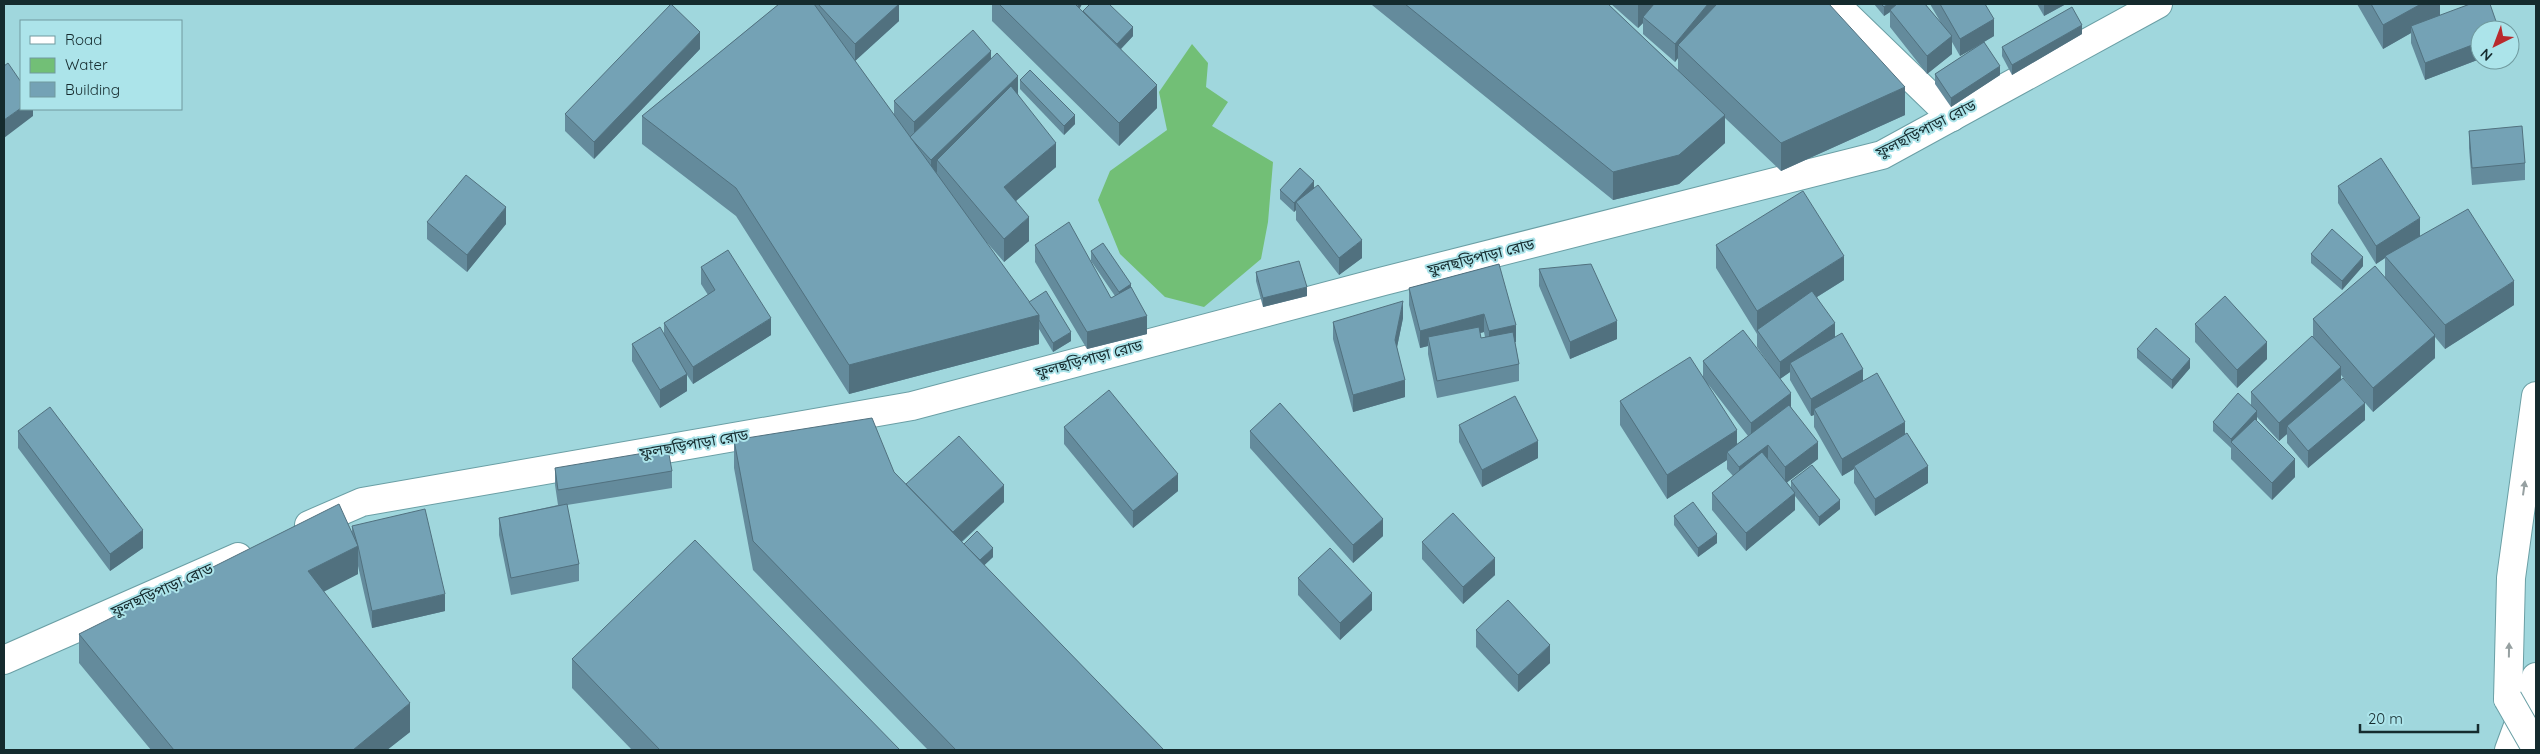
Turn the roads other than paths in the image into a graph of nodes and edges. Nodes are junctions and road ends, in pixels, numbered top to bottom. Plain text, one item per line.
1 (1835, 4) edge
2 (2158, 4) edge
3 (1952, 117) junction
4 (2536, 396) edge
5 (290, 534) edge
6 (264, 545) edge
7 (4, 660) edge
8 (2536, 677) edge
9 (2536, 748) edge
10 (2509, 750) edge

1 - 3 street
2 - 3 street, ফুলছড়িপাড়া রোড
3 - 5 street, ফুলছড়িপাড়া রোড
9 -> 4 street, bridge
6 - 7 street, ফুলছড়িপাড়া রোড
8 - 10 street

